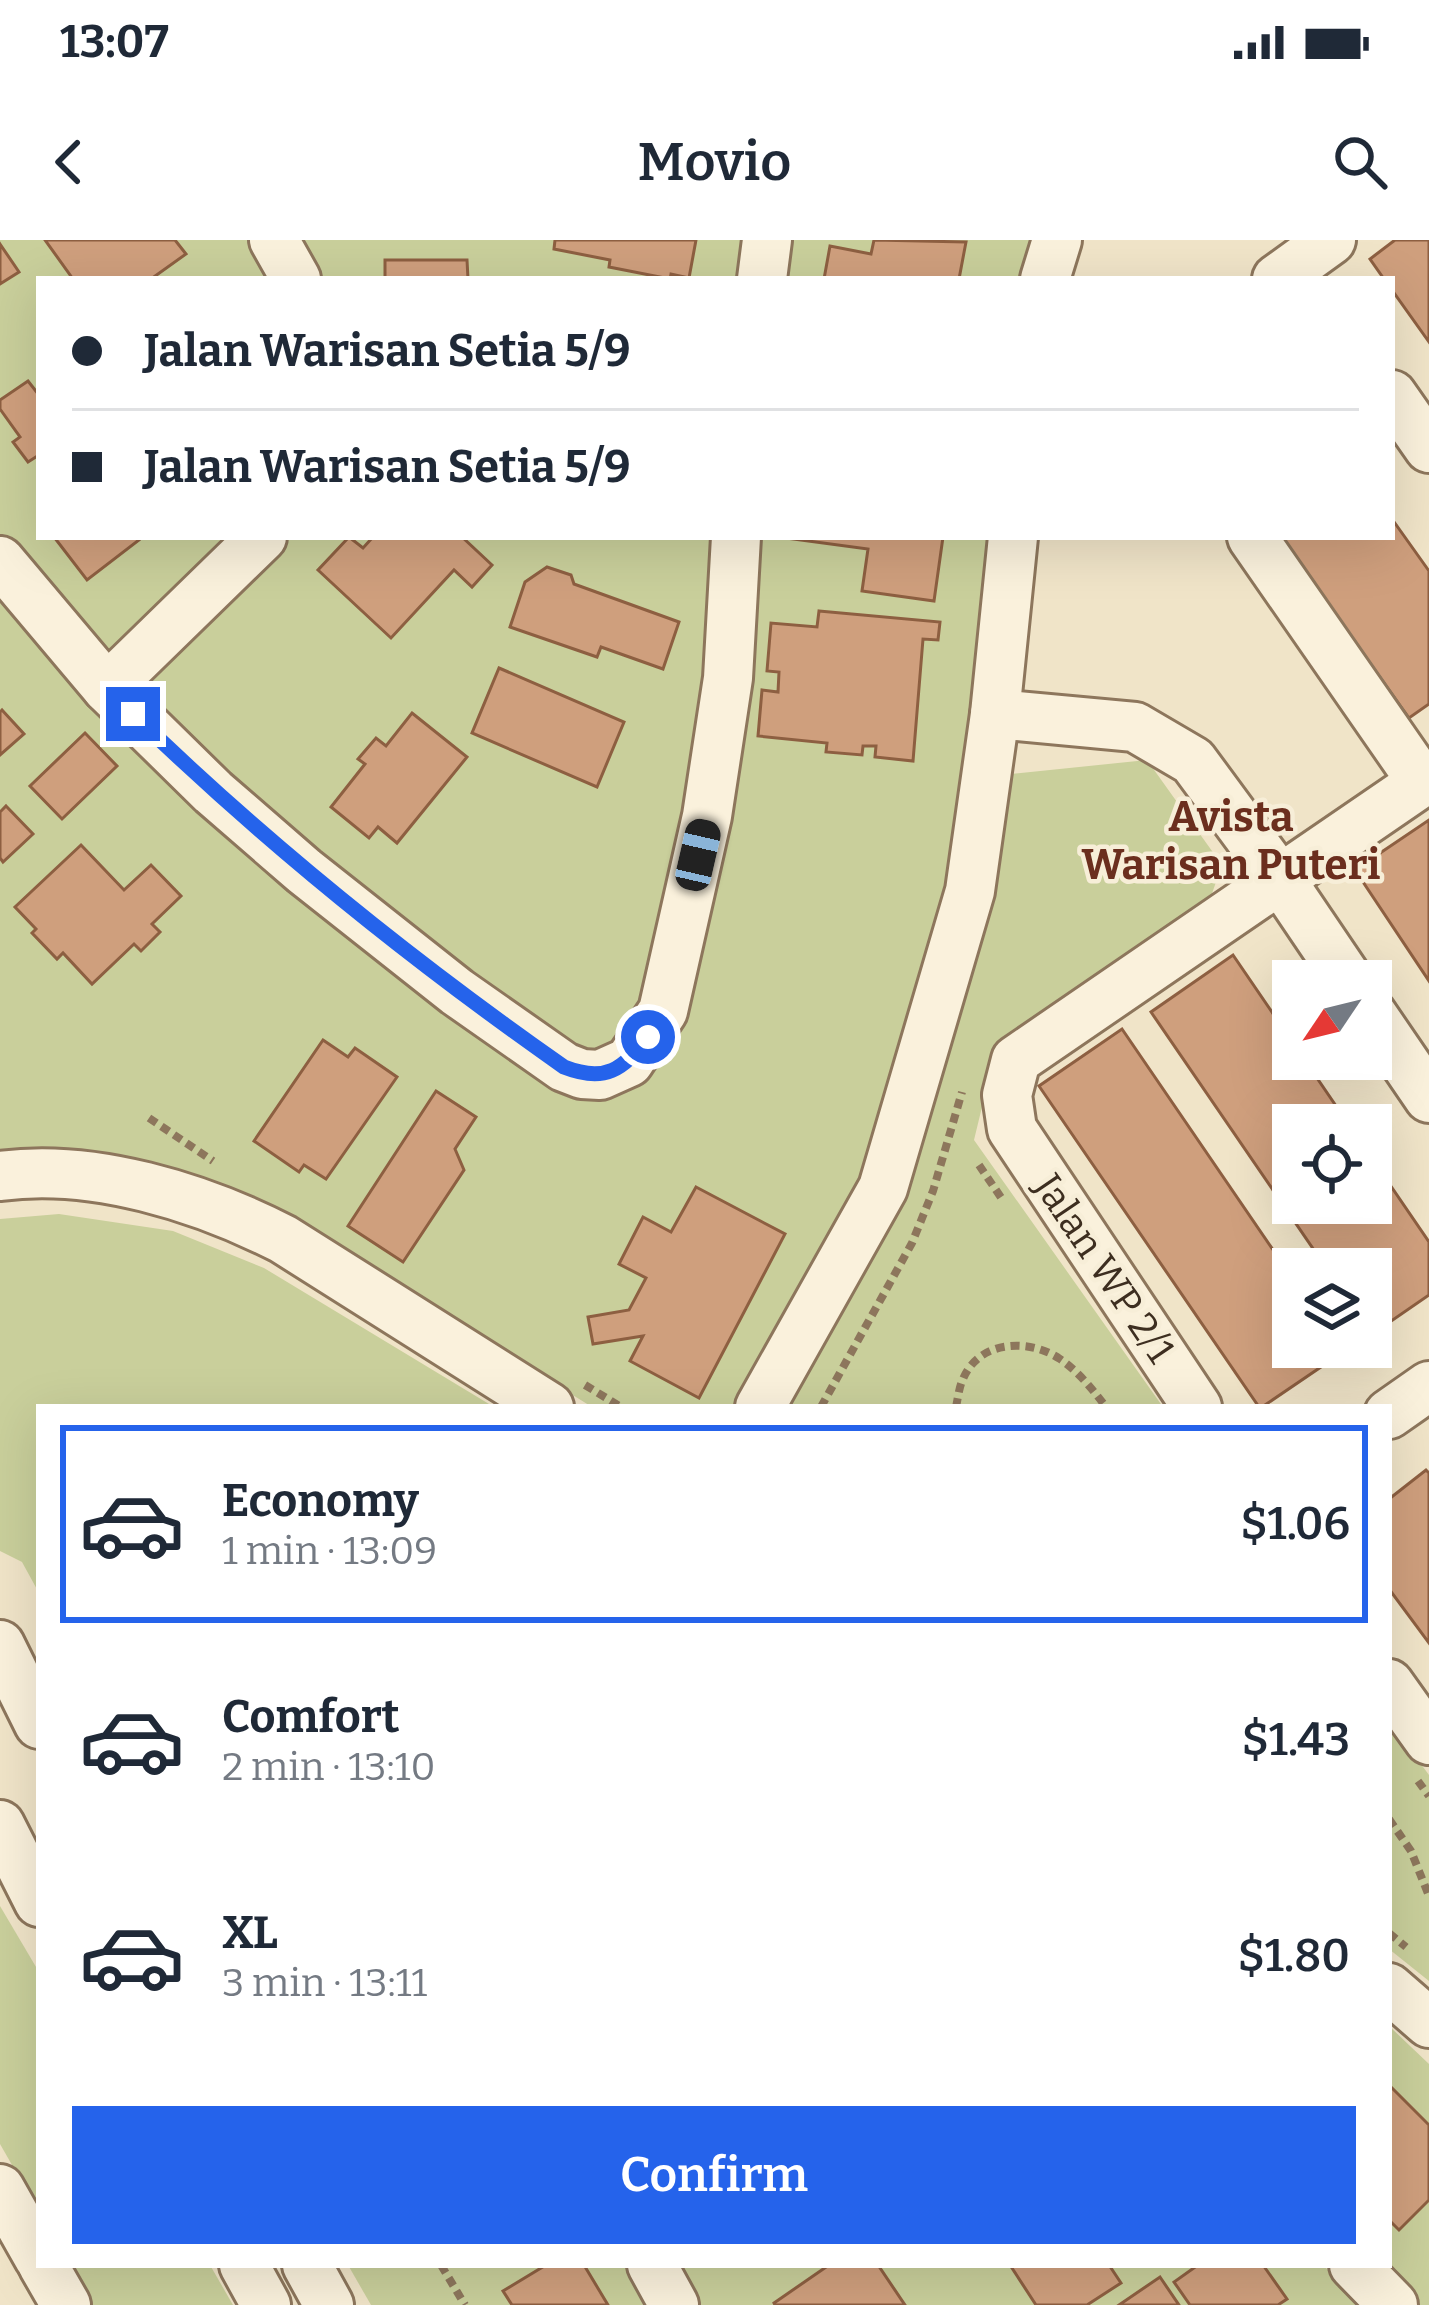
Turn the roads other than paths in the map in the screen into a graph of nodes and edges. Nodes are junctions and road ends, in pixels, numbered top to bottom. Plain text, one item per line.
1 (274, 240) edge
2 (767, 240) edge
3 (1057, 240) edge
4 (294, 276) edge
5 (762, 276) edge
6 (1046, 276) edge
7 (1395, 399) edge
8 (1429, 448) edge
9 (259, 540) edge
10 (736, 540) edge
11 (1012, 540) edge
12 (1254, 540) edge
13 (0, 561) edge
14 (106, 688) junction
15 (994, 714) junction
16 (1425, 788) edge
17 (1280, 879) junction
18 (1335, 960) edge
19 (1392, 1044) edge
20 (1429, 1098) edge
21 (0, 1176) edge
22 (1429, 1386) edge
23 (545, 1404) edge
24 (762, 1404) edge
25 (1195, 1404) edge
26 (1392, 1412) edge
27 (0, 1645) edge
28 (0, 1688) edge
29 (1392, 1688) edge
30 (36, 1718) edge
31 (1429, 1740) edge
32 (36, 1757) edge
33 (0, 1825) edge
34 (0, 1847) edge
35 (36, 1897) edge
36 (36, 1899) edge
37 (1392, 1991) edge
38 (1429, 2023) edge
39 (0, 2189) edge
40 (36, 2252) edge
41 (45, 2268) edge
42 (246, 2268) edge
43 (309, 2268) edge
44 (654, 2268) edge
45 (1357, 2268) edge
46 (66, 2305) edge
47 (266, 2305) edge
48 (329, 2305) edge
49 (674, 2305) edge
50 (1393, 2305) edge

1 - 4 street
2 - 5 street
3 - 6 street
7 - 8 street
9 - 14 street
10 - 14 street
11 - 15 street
12 - 16 street
13 - 14 street
15 - 17 street
15 - 24 street
16 - 17 street
17 - 18 street
17 - 25 street, Jalan WP 2/1
19 - 20 street
21 - 23 street
22 - 26 street
27 - 30 street
28 - 32 street
29 - 31 street
33 - 35 street
34 - 36 street
37 - 38 street
39 - 40 street
41 - 46 street
42 - 47 street
43 - 48 street
44 - 49 street
45 - 50 street

